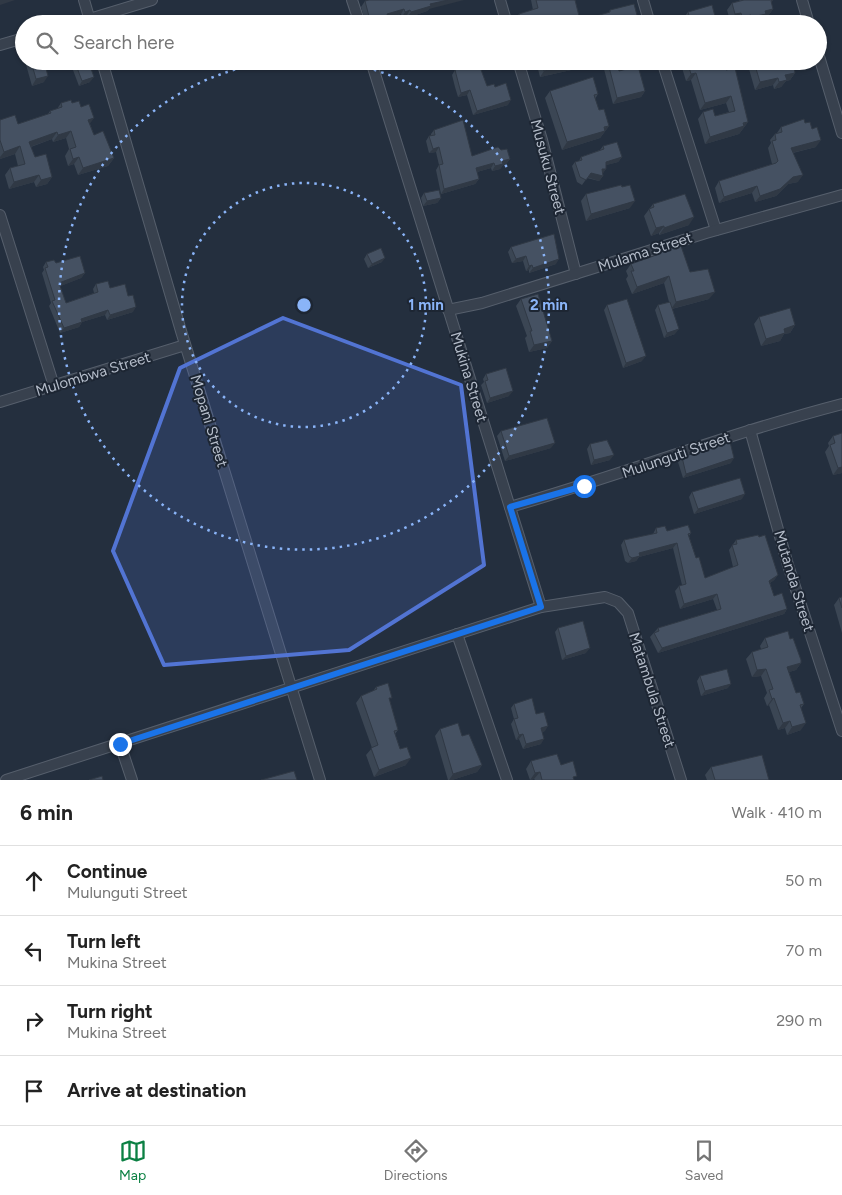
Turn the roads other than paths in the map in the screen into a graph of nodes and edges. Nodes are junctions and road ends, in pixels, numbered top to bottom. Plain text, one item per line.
1 (84, 0) edge
2 (152, 0) edge
3 (352, 0) edge
4 (500, 0) edge
5 (643, 0) edge
6 (802, 0) edge
7 (88, 15) edge
8 (108, 15) edge
9 (357, 15) edge
10 (504, 15) edge
11 (647, 15) edge
12 (807, 15) edge
13 (15, 41) edge
14 (0, 45) edge
15 (105, 70) edge
16 (374, 70) edge
17 (521, 70) edge
18 (665, 70) edge
19 (823, 70) edge
20 (842, 133) edge
21 (842, 195) edge
22 (0, 215) edge
23 (716, 230) junction
24 (576, 274) junction
25 (448, 310) junction
26 (185, 346) junction
27 (54, 386) junction
28 (0, 402) edge
29 (842, 404) edge
30 (750, 430) junction
31 (510, 507) junction
32 (541, 607) junction
33 (457, 634) junction
34 (292, 689) junction
35 (842, 732) edge
36 (120, 744) junction
37 (6, 780) edge
38 (132, 780) edge
39 (320, 780) edge
40 (507, 780) edge
41 (681, 780) edge

1 - 7 street
2 - 8 street
3 - 9 street
4 - 10 street
5 - 11 street
6 - 12 street
13 - 14 street
15 - 26 street, Mopani Street
16 - 25 street, Mukina Street
17 - 24 street, Musuku Street
18 - 23 street
19 - 20 street
21 - 23 street, Mulama Street
22 - 27 street
23 - 24 street, Mulama Street
24 - 25 street, Mulama Street
25 - 31 street, Mukina Street
26 - 27 street, Mulombwa Street
26 - 34 street, Mopani Street
27 - 28 street, Mulombwa Street
29 - 30 street, Mulunguti Street
30 - 31 street, Mulunguti Street
30 - 35 street, Mutanda Street
31 - 32 street, Mukina Street
32 - 33 street
32 - 41 street, Matambula Street
33 - 34 street
33 - 40 street
34 - 36 street
34 - 39 street, Mopani Street
36 - 37 street
36 - 38 street

